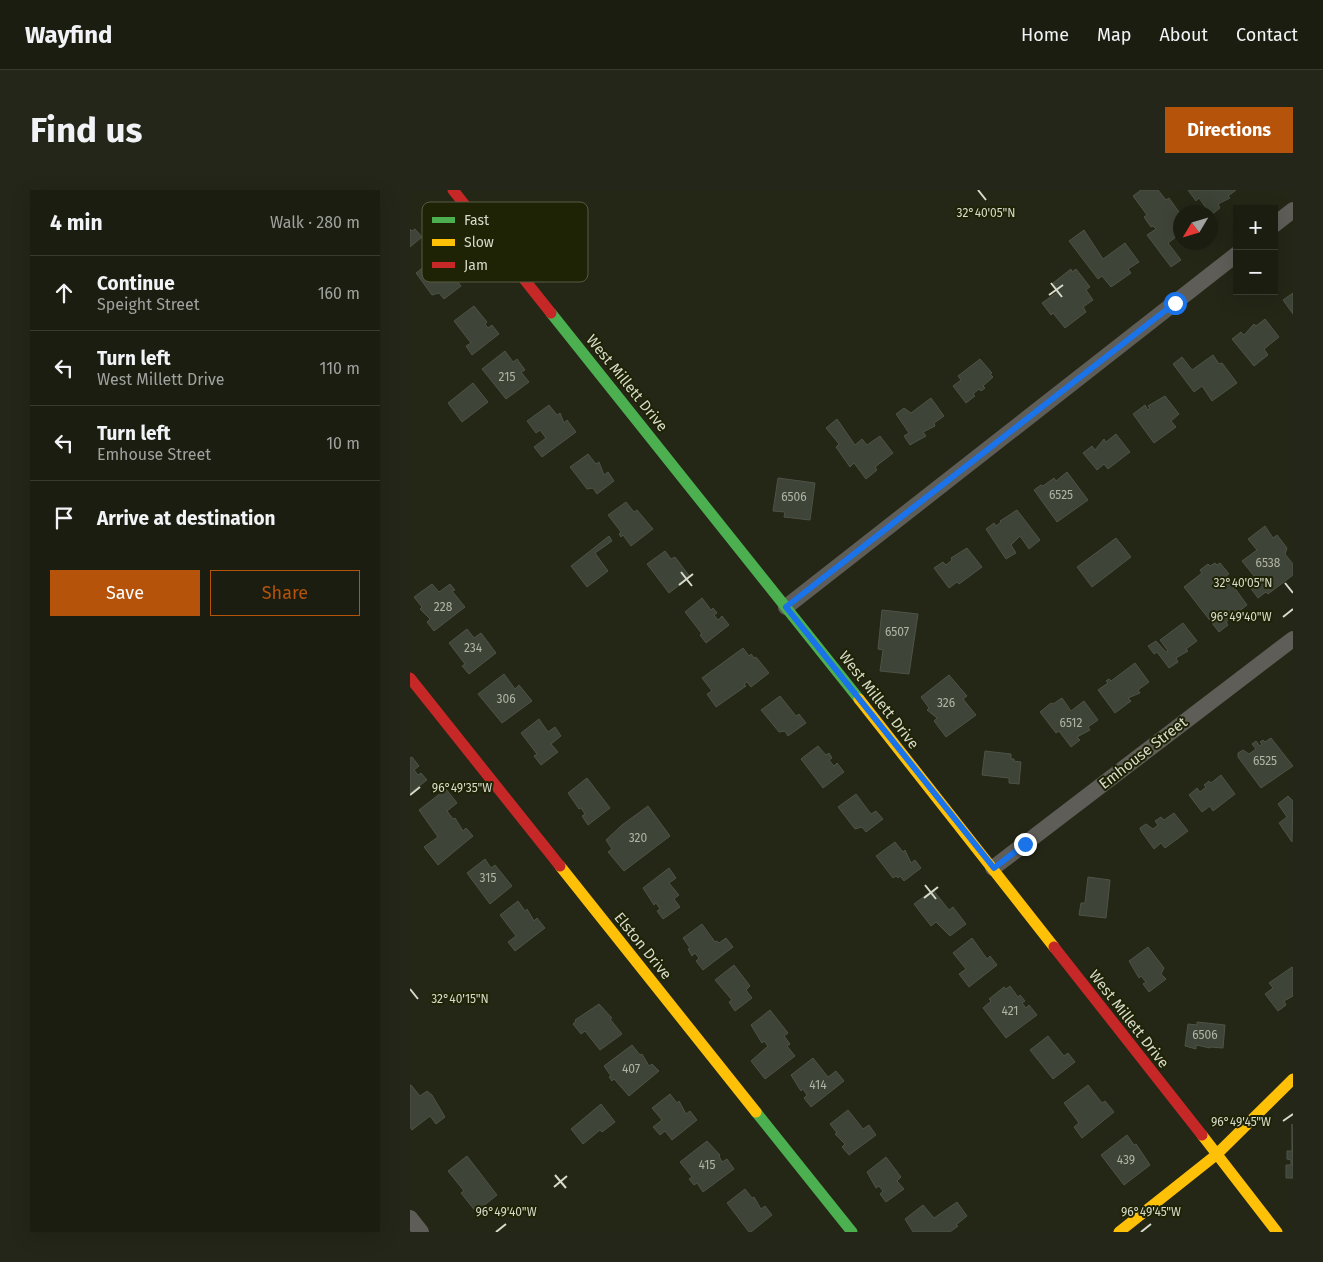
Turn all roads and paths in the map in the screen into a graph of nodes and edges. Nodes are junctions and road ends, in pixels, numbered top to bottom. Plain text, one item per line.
1 (454, 190) edge
2 (464, 202) edge
3 (1293, 210) edge
4 (1278, 222) edge
5 (1233, 257) edge
6 (527, 282) edge
7 (786, 607) junction
8 (1293, 638) edge
9 (410, 678) edge
10 (994, 868) junction
11 (1293, 1079) edge
12 (1216, 1155) junction
13 (410, 1218) edge
14 (421, 1232) edge
15 (852, 1232) edge
16 (1119, 1232) edge
17 (1277, 1232) edge

1 - 2 street, West Millett Drive
3 - 4 street
5 - 7 street
6 - 7 street, West Millett Drive
7 - 10 street, West Millett Drive
8 - 10 street, Emhouse Street
9 - 15 street, Elston Drive
10 - 12 street, West Millett Drive
11 - 12 street
12 - 16 street
12 - 17 street, West Millett Drive
13 - 14 street

